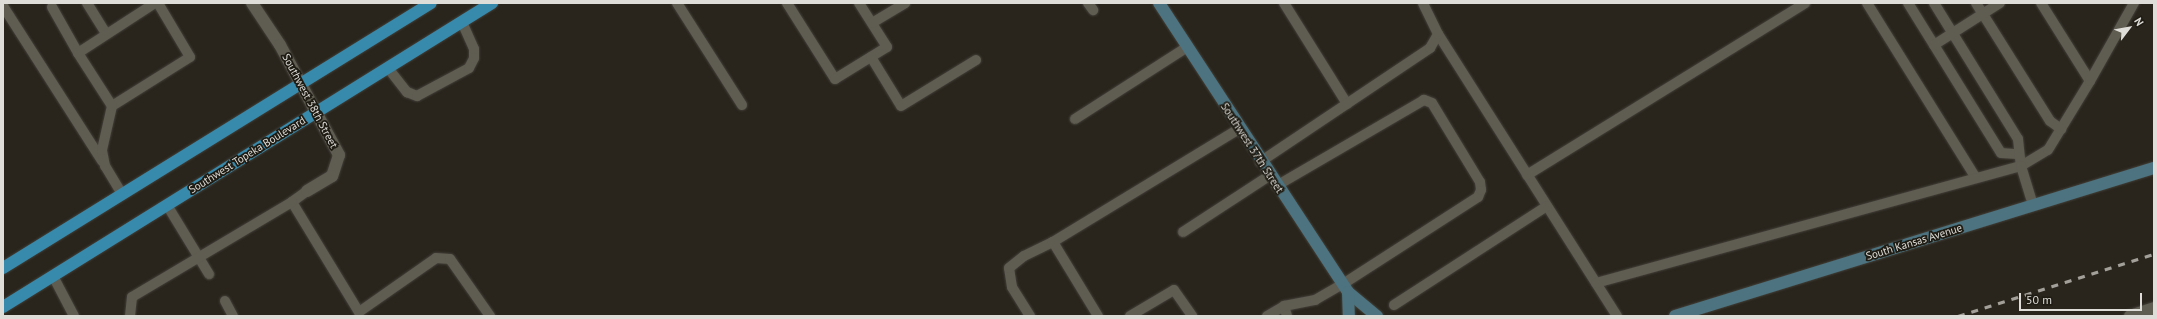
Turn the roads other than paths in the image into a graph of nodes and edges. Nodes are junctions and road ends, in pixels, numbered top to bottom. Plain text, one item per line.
1 (87, 3) edge
2 (156, 3) edge
3 (252, 3) edge
4 (431, 3) edge
5 (492, 3) edge
6 (678, 3) edge
7 (788, 3) edge
8 (859, 3) edge
9 (906, 3) edge
10 (1159, 3) edge
11 (1284, 3) edge
12 (1423, 3) edge
13 (1805, 3) edge
14 (1867, 3) edge
15 (1908, 3) edge
16 (1934, 3) edge
17 (1976, 3) edge
18 (2000, 3) edge
19 (2041, 3) edge
20 (2134, 3) edge
21 (53, 4) edge
22 (3, 6) edge
23 (1983, 14) junction
24 (462, 22) junction
25 (872, 23) junction
26 (106, 34) junction
27 (1438, 34) junction
28 (1953, 34) junction
29 (1934, 45) junction
30 (1187, 47) junction
31 (78, 53) junction
32 (871, 57) junction
33 (976, 60) dead end
34 (388, 68) junction
35 (2090, 81) junction
36 (300, 83) junction
37 (1346, 104) junction
38 (742, 105) dead end
39 (112, 106) junction
40 (317, 112) junction
41 (1075, 119) dead end
42 (1239, 129) junction
43 (2061, 129) junction
44 (2017, 154) junction
45 (1260, 162) junction
46 (105, 166) junction
47 (2021, 166) junction
48 (2154, 168) edge
49 (1527, 175) junction
50 (1269, 176) junction
51 (1976, 178) junction
52 (1276, 186) junction
53 (308, 191) joint
54 (122, 194) junction
55 (292, 202) junction
56 (167, 205) junction
57 (2033, 205) junction
58 (1548, 206) junction
59 (1183, 232) dead end
60 (1053, 242) junction
61 (199, 256) junction
62 (3, 268) edge
63 (210, 274) dead end
64 (53, 276) junction
65 (1596, 283) junction
66 (1345, 288) junction
67 (225, 301) dead end
68 (1394, 305) dead end
69 (1284, 306) junction
70 (3, 307) edge
71 (2154, 308) edge
72 (359, 314) edge
73 (74, 316) edge
74 (130, 316) edge
75 (233, 316) edge
76 (490, 316) edge
77 (1030, 316) edge
78 (1098, 316) edge
79 (1130, 316) edge
80 (1192, 316) edge
81 (1267, 316) edge
82 (1287, 316) edge
83 (1349, 316) edge
84 (1377, 316) edge
85 (1617, 316) edge
86 (1675, 316) edge
87 (2130, 316) edge

1 - 26 lane
2 - 26 lane
2 - 39 lane
3 - 36 street, Southwest 38th Street
4 - 36 main road
5 - 24 main road, Southwest Topeka Boulevard
6 - 38 lane
7 - 32 lane
8 - 25 lane
9 - 25 lane
10 - 30 main road, Southwest 37th Street
11 - 37 lane
12 - 27 lane
13 - 49 lane
14 - 51 lane
15 - 29 lane
16 - 28 lane
17 - 23 lane
18 - 23 lane
19 - 35 lane
20 - 35 lane
21 - 31 lane
22 - 46 lane
23 - 28 lane
23 - 43 lane
24 - 34 main road, Southwest Topeka Boulevard
24 - 34 lane
25 - 32 lane
26 - 31 lane
27 - 37 lane
27 - 49 lane
28 - 29 lane
28 - 44 lane
29 - 44 lane
30 - 41 lane
30 - 42 main road, Southwest 37th Street
31 - 39 lane
32 - 33 lane
34 - 40 main road, Southwest Topeka Boulevard
35 - 43 lane
36 - 40 street, Southwest 38th Street
36 - 54 main road
37 - 45 lane
39 - 46 lane
40 - 53 street, Southwest 38th Street
40 - 56 main road, Southwest Topeka Boulevard
42 - 45 main road, Southwest 37th Street
42 - 60 lane
43 - 47 lane
44 - 47 lane
45 - 50 main road, Southwest 37th Street
46 - 54 lane
47 - 51 lane
47 - 57 lane
48 - 57 main road, South Kansas Avenue
49 - 58 lane
50 - 52 main road, Southwest 37th Street
50 - 59 lane
51 - 65 lane
52 - 66 main road, Southwest 37th Street
52 - 66 lane
53 - 55 lane
54 - 62 main road
55 - 61 lane
55 - 72 lane
56 - 61 lane
56 - 64 main road, Southwest Topeka Boulevard
57 - 86 main road, South Kansas Avenue
58 - 65 lane
58 - 68 lane
60 - 77 lane
60 - 78 lane
61 - 63 lane
61 - 74 lane
64 - 70 main road, Southwest Topeka Boulevard
64 - 73 lane
65 - 85 lane
66 - 69 lane
66 - 83 main road
66 - 84 main road, Southwest 37th Street
67 - 75 lane
69 - 81 lane
69 - 82 lane
71 - 87 street
72 - 76 lane
79 - 80 lane

